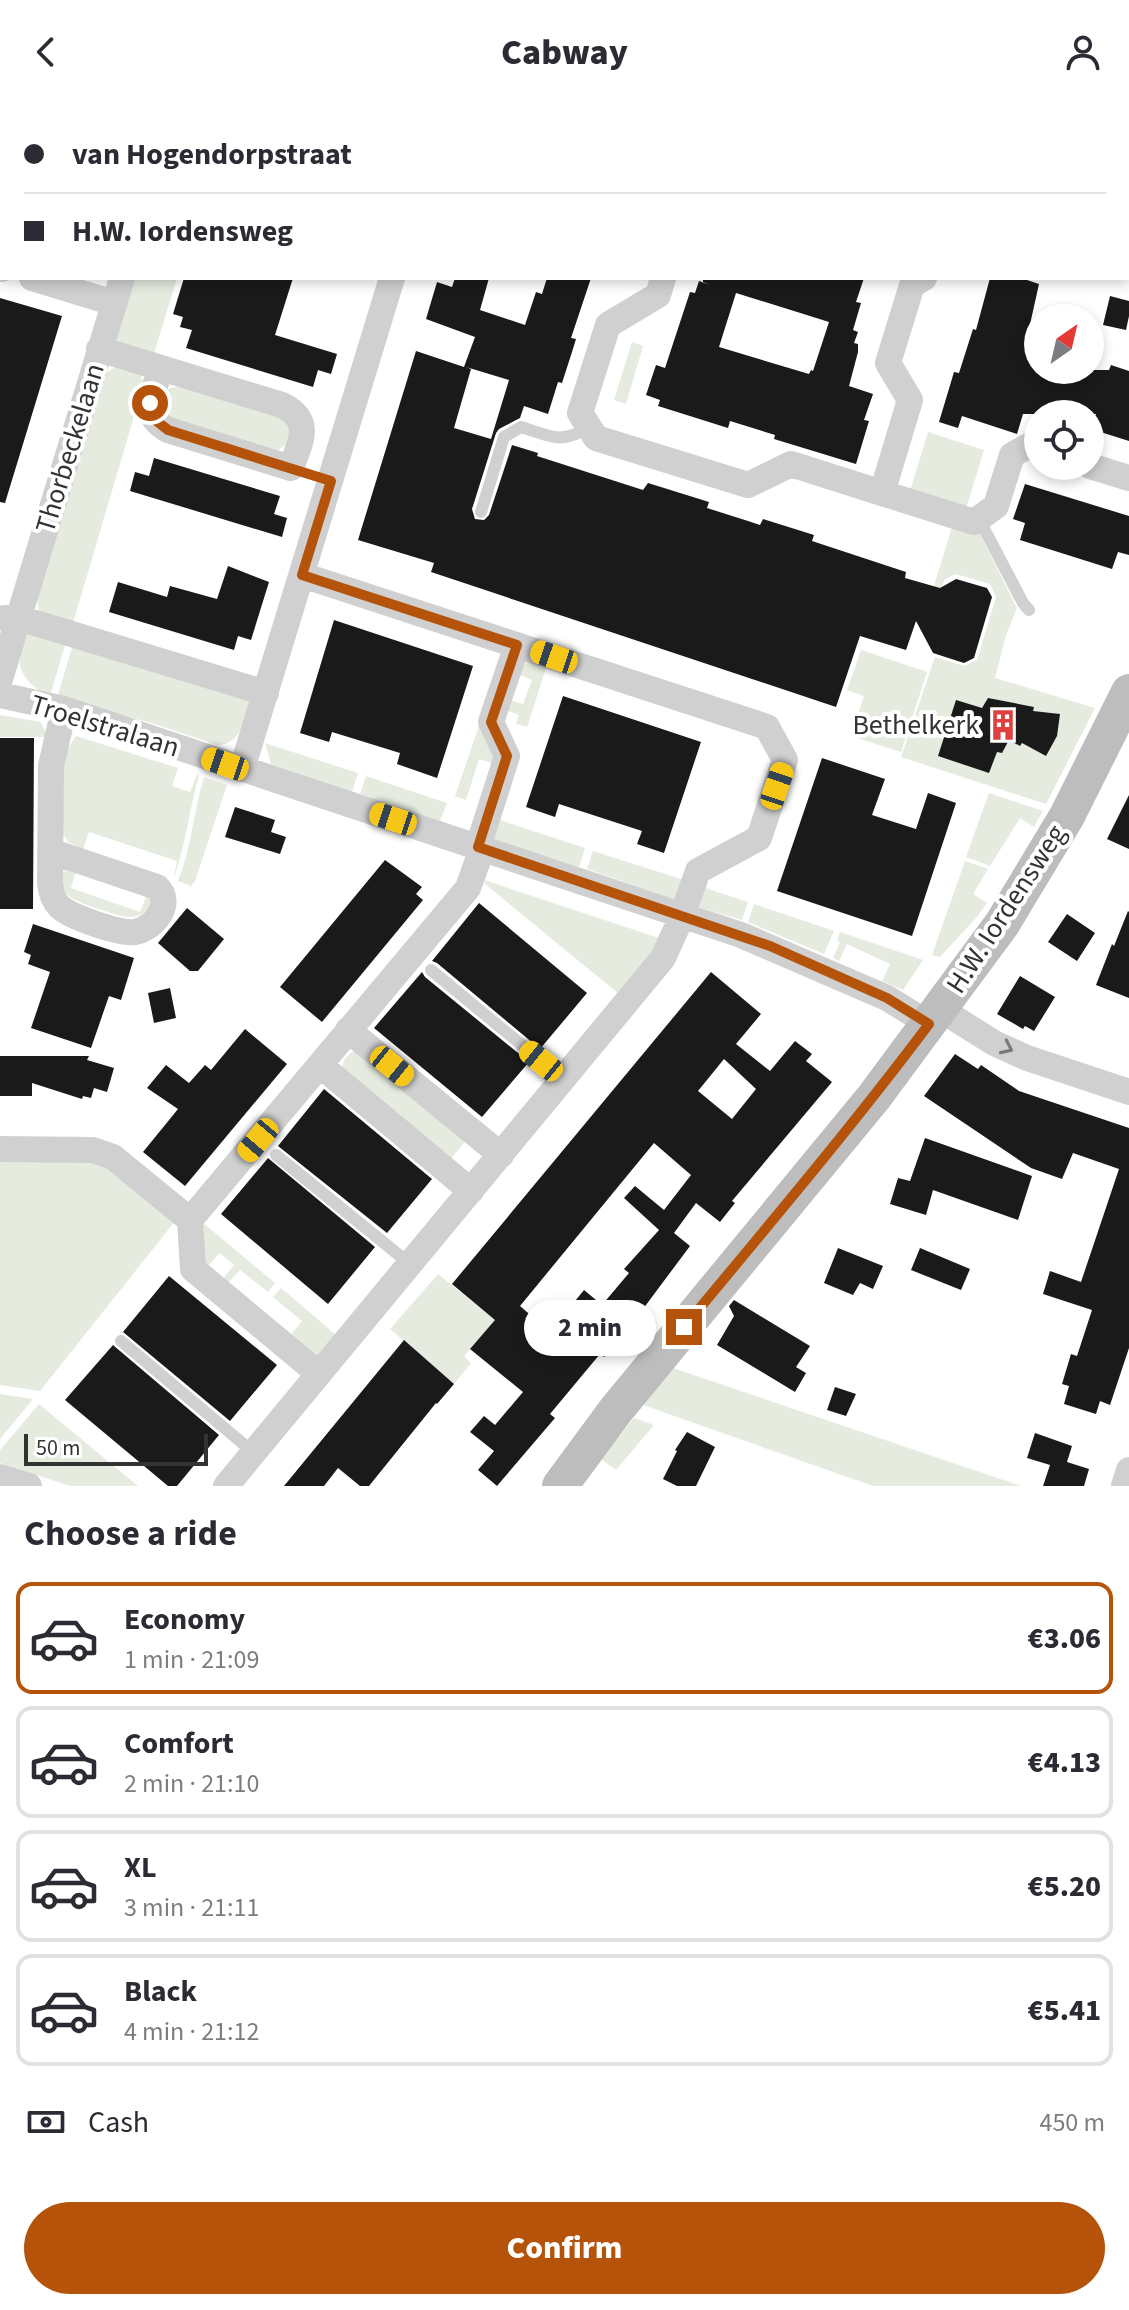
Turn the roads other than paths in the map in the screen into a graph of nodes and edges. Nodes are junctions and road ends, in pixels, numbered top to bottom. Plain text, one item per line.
1 (46, 280) edge
2 (391, 280) edge
3 (662, 280) edge
4 (921, 280) edge
5 (118, 290) edge
6 (99, 349) junction
7 (161, 369) junction
8 (589, 427) junction
9 (1024, 448) edge
10 (291, 468) junction
11 (1104, 470) edge
12 (1129, 478) edge
13 (331, 481) junction
14 (882, 493) junction
15 (481, 512) dead end
16 (979, 519) junction
17 (302, 575) junction
18 (1029, 610) dead end
19 (9, 618) edge
20 (517, 645) junction
21 (0, 679) edge
22 (1129, 692) edge
23 (266, 693) junction
24 (0, 695) edge
25 (64, 709) junction
26 (242, 769) junction
27 (480, 848) junction
28 (50, 851) dead end
29 (682, 916) junction
30 (431, 970) dead end
31 (934, 1016) junction
32 (348, 1030) junction
33 (320, 1065) junction
34 (563, 1079) junction
35 (1129, 1092) edge
36 (0, 1149) edge
37 (276, 1155) dead end
38 (501, 1155) junction
39 (471, 1191) junction
40 (190, 1220) junction
41 (410, 1264) junction
42 (121, 1341) dead end
43 (319, 1374) junction
44 (254, 1453) junction
45 (1129, 1470) edge
46 (0, 1477) edge
47 (29, 1486) edge
48 (226, 1486) edge
49 (560, 1486) edge
50 (1124, 1486) edge

1 - 5 street
2 - 13 street
3 - 8 street
4 - 14 street
5 - 6 street, Thorbeckelaan
6 - 7 street
6 - 19 street, Thorbeckelaan
7 - 10 street
7 - 10 street
8 - 14 street
8 - 15 lane
9 - 16 street
10 - 13 street
11 - 12 street
13 - 17 street
14 - 16 street
16 - 18 lane
17 - 20 street
17 - 23 street
19 - 21 street, Thorbeckelaan
19 - 23 street
20 - 27 street
20 - 29 street
22 - 31 main road, H.W. Iordensweg
23 - 26 street
24 - 25 street, Troelstralaan
25 - 26 street, Troelstralaan
25 - 28 street
26 - 27 street, Troelstralaan
27 - 29 street, Troelstralaan
27 - 32 street
29 - 31 street, Troelstralaan
29 - 34 street
30 - 34 lane
31 -> 35 street, Troelstralaan
31 - 49 main road, H.W. Iordensweg
32 - 33 street
32 - 38 street
33 - 39 street
33 - 40 street
34 - 38 street
36 - 40 street
37 - 41 lane
38 - 39 street
39 - 41 street
40 - 43 street
41 - 43 street
42 - 44 lane
43 - 44 street
44 - 48 street
45 - 50 street
46 - 47 street

